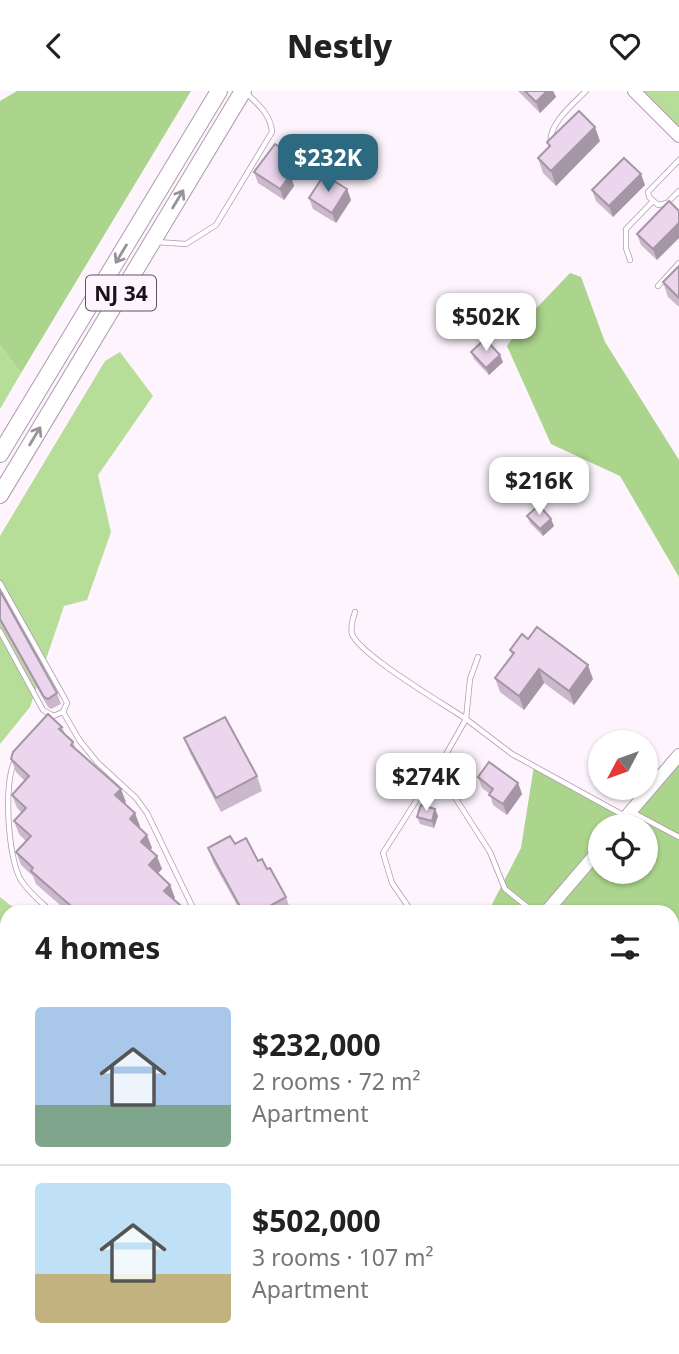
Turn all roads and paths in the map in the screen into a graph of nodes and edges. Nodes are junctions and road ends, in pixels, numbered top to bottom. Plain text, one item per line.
1 (219, 91) edge
2 (244, 91) edge
3 (586, 91) edge
4 (634, 91) edge
5 (679, 136) edge
6 (552, 148) edge
7 (679, 160) edge
8 (679, 191) edge
9 (653, 201) junction
10 (152, 242) junction
11 (630, 260) dead end
12 (679, 263) edge
13 (658, 286) dead end
14 (0, 454) edge
15 (0, 495) edge
16 (0, 583) edge
17 (6, 593) junction
18 (0, 597) edge
19 (355, 612) dead end
20 (0, 631) edge
21 (478, 657) dead end
22 (63, 712) junction
23 (53, 716) junction
24 (466, 719) junction
25 (45, 725) edge
26 (21, 754) edge
27 (679, 755) edge
28 (444, 757) junction
29 (618, 814) edge
30 (628, 814) edge
31 (658, 830) edge
32 (679, 837) edge
33 (588, 863) edge
34 (44, 905) edge
35 (192, 905) edge
36 (407, 905) edge
37 (525, 905) edge
38 (552, 905) edge

1 -> 14 highway, NJ 34
10 -> 2 highway, NJ 34
2 - 10 lane
3 - 6 lane
4 - 5 street
7 - 9 lane
8 - 9 lane
9 - 11 lane
15 -> 10 highway, NJ 34
12 - 13 lane
16 - 17 lane
17 - 18 lane
17 - 22 lane
19 - 24 lane
20 - 23 lane
21 - 24 lane
22 - 23 lane
22 - 35 lane
23 - 25 lane
24 - 28 lane
24 - 29 lane
26 - 34 lane
27 - 30 street
28 - 36 lane
28 - 37 lane
31 - 32 lane
33 - 38 street

